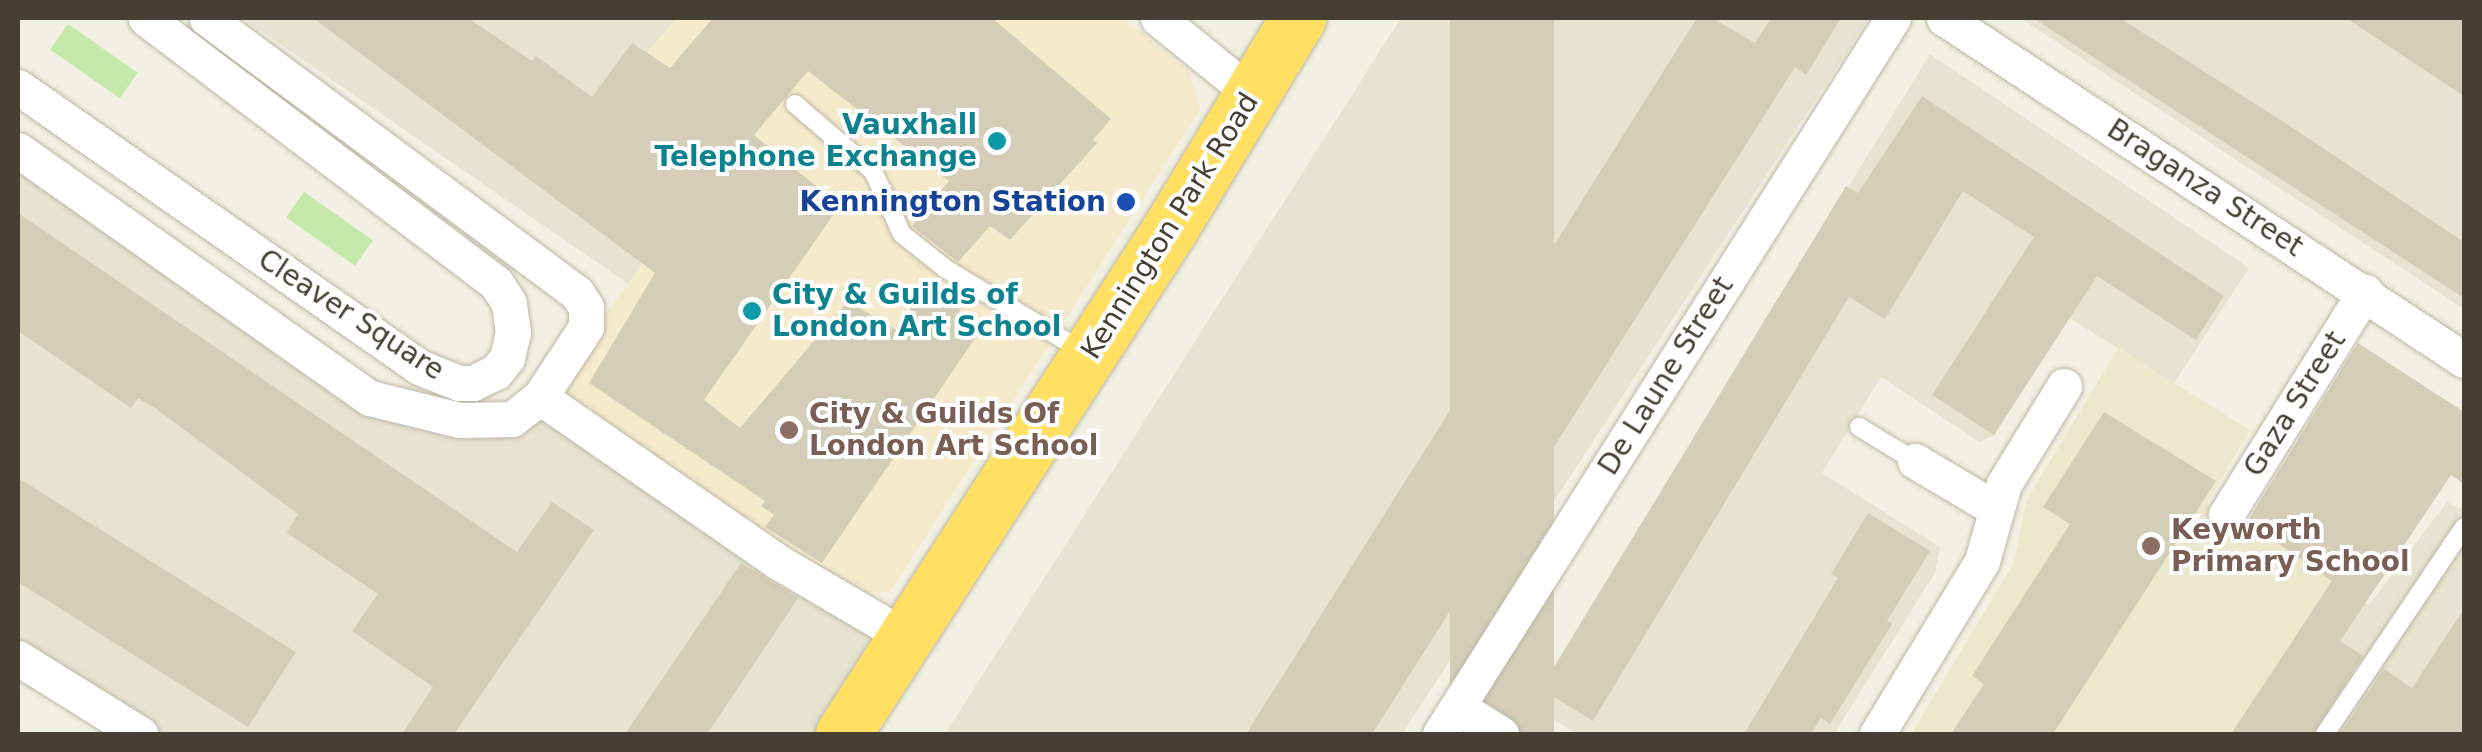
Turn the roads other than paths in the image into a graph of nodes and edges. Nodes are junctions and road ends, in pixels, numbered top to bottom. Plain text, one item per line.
1 (146, 18) edge
2 (207, 18) edge
3 (1158, 18) edge
4 (1298, 18) edge
5 (1893, 18) edge
6 (1944, 18) edge
7 (18, 87) edge
8 (1254, 96) junction
9 (795, 104) dead end
10 (18, 150) edge
11 (2364, 292) junction
12 (1089, 355) junction
13 (2464, 360) edge
14 (2064, 386) dead end
15 (540, 397) junction
16 (1859, 427) dead end
17 (1915, 461) joint
18 (1996, 509) junction
19 (2226, 515) dead end
20 (2464, 527) edge
21 (906, 638) junction
22 (18, 658) edge
23 (1449, 721) edge
24 (140, 734) edge
25 (842, 734) edge
26 (1501, 734) edge
27 (1876, 734) edge
28 (2324, 734) edge

1 - 7 street, Cleaver Square
2 - 15 street, Cleaver Square
3 - 8 street
4 - 8 highway, Kennington Park Road
5 - 23 street, De Laune Street
6 - 11 street, Braganza Street
8 - 12 highway, Kennington Park Road
9 - 12 lane
10 - 15 street, Cleaver Square
11 - 13 street, Braganza Street
11 - 19 street, Gaza Street
12 - 21 highway, Kennington Park Road
14 - 18 street
15 - 21 street
16 - 17 lane
17 - 18 street
18 - 27 street
20 - 28 lane
21 - 25 highway, Kennington Park Road
22 - 24 street
23 - 26 street

